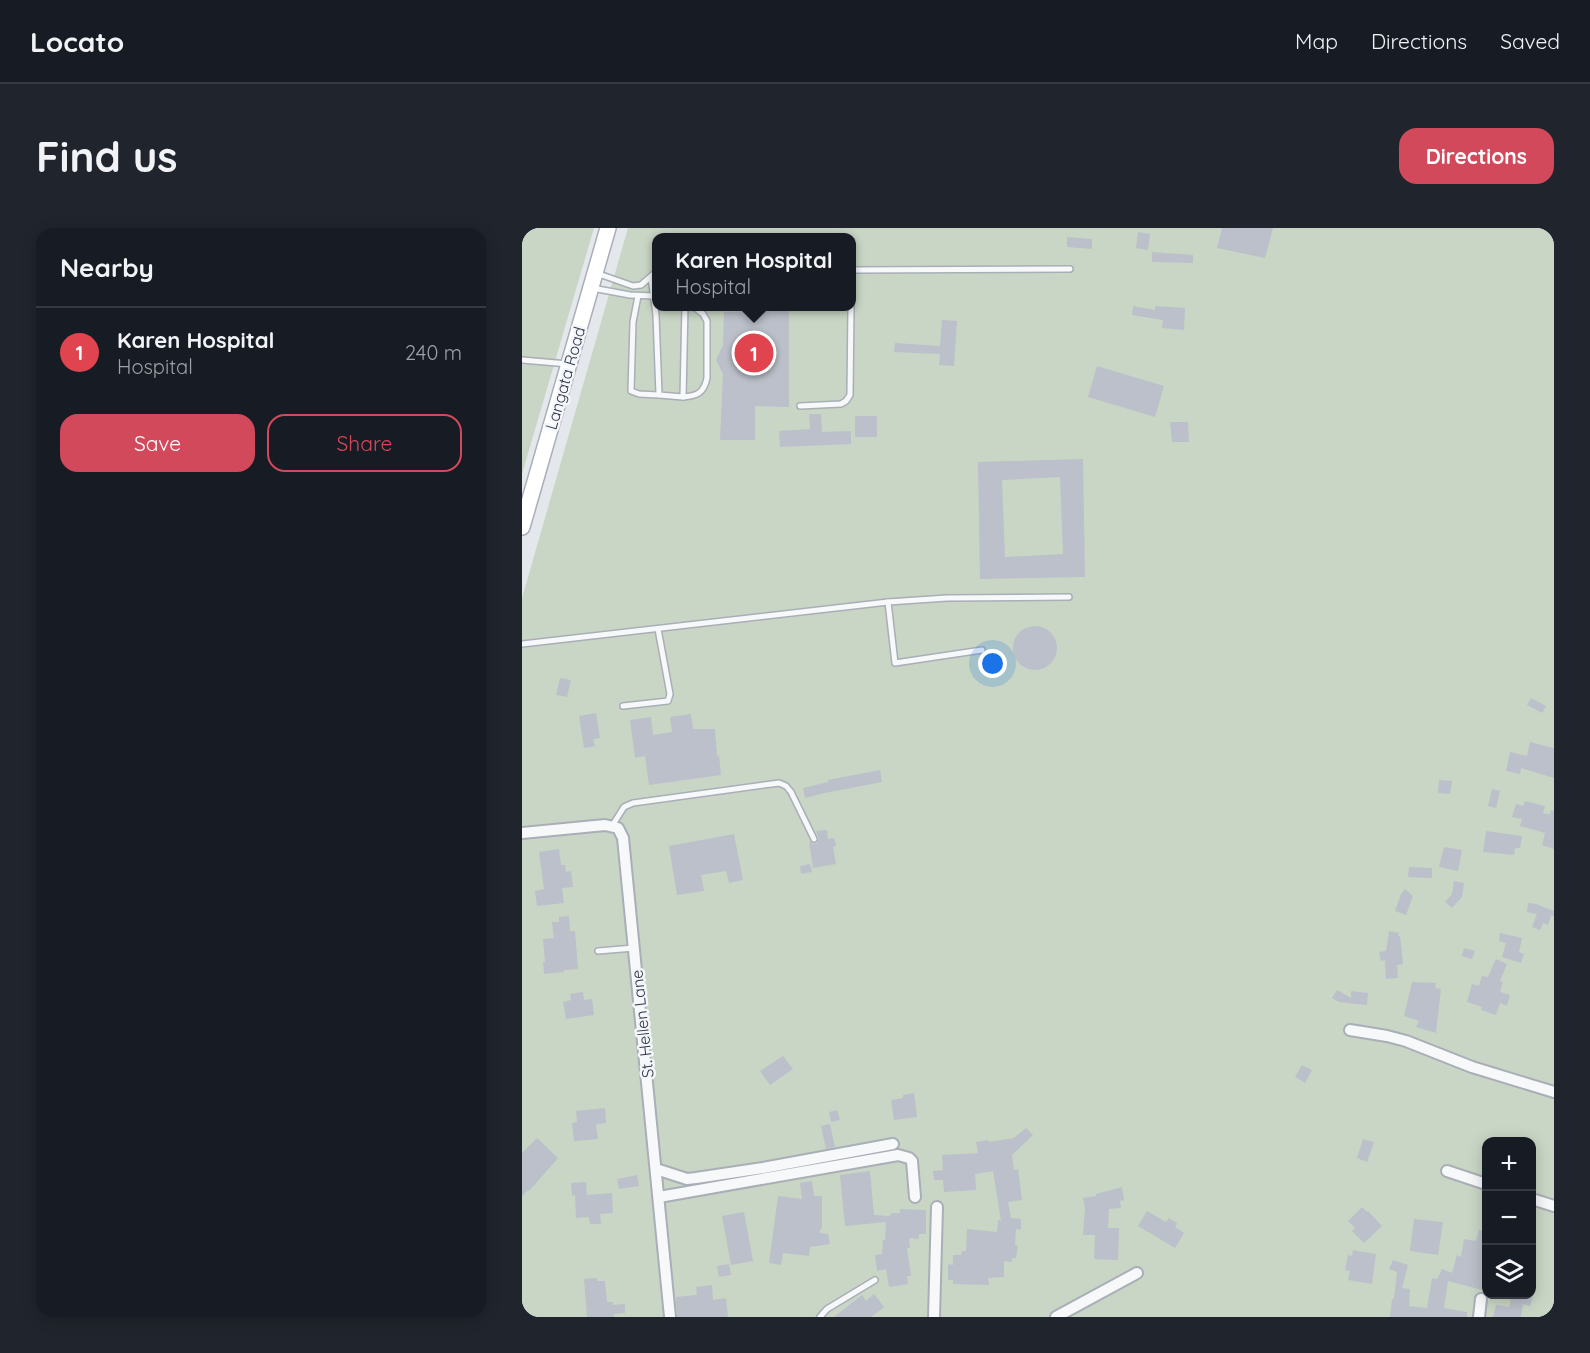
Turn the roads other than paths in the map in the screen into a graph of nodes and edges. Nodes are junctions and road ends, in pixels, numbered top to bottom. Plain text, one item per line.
1 (608, 228) edge
2 (1070, 269) dead end
3 (856, 270) edge
4 (651, 277) joint
5 (593, 280) junction
6 (652, 282) edge
7 (638, 296) junction
8 (652, 296) edge
9 (656, 311) edge
10 (685, 311) edge
11 (699, 311) edge
12 (851, 311) edge
13 (522, 360) edge
14 (569, 364) junction
15 (659, 395) junction
16 (683, 397) junction
17 (800, 406) dead end
18 (522, 527) edge
19 (1069, 597) dead end
20 (888, 602) junction
21 (658, 628) junction
22 (522, 644) edge
23 (982, 650) dead end
24 (623, 706) dead end
25 (612, 826) junction
26 (522, 833) edge
27 (814, 839) dead end
28 (634, 948) junction
29 (598, 951) dead end
30 (1350, 1030) dead end
31 (1554, 1092) edge
32 (893, 1144) dead end
33 (656, 1169) junction
34 (1447, 1171) dead end
35 (1482, 1183) edge
36 (659, 1197) junction
37 (915, 1197) dead end
38 (1536, 1200) edge
39 (1554, 1206) edge
40 (937, 1207) dead end
41 (1137, 1272) dead end
42 (875, 1280) dead end
43 (1481, 1299) dead end
44 (670, 1317) edge
45 (820, 1317) edge
46 (934, 1317) edge
47 (1056, 1317) edge
48 (1479, 1317) edge

1 - 5 main road, Langata Road
2 - 3 lane
4 - 5 lane
4 - 6 lane
5 - 7 lane
5 - 14 main road, Langata Road
7 - 8 lane
7 - 15 lane
9 - 15 lane
10 - 16 lane
11 - 16 lane
12 - 17 lane
13 - 14 lane
14 - 18 main road, Langata Road
15 - 16 lane
19 - 20 lane
20 - 21 lane
20 - 23 lane
21 - 22 lane
21 - 24 lane
25 - 26 street
25 - 27 lane
25 - 28 street, St. Hellen Lane
28 - 29 lane
28 - 33 street, St. Hellen Lane
30 - 31 street
32 - 33 street
33 - 36 street, St. Hellen Lane
34 - 35 street
36 - 37 street
36 - 44 street, St. Hellen Lane
38 - 39 street
40 - 46 street
41 - 47 street
42 - 45 lane
43 - 48 street

